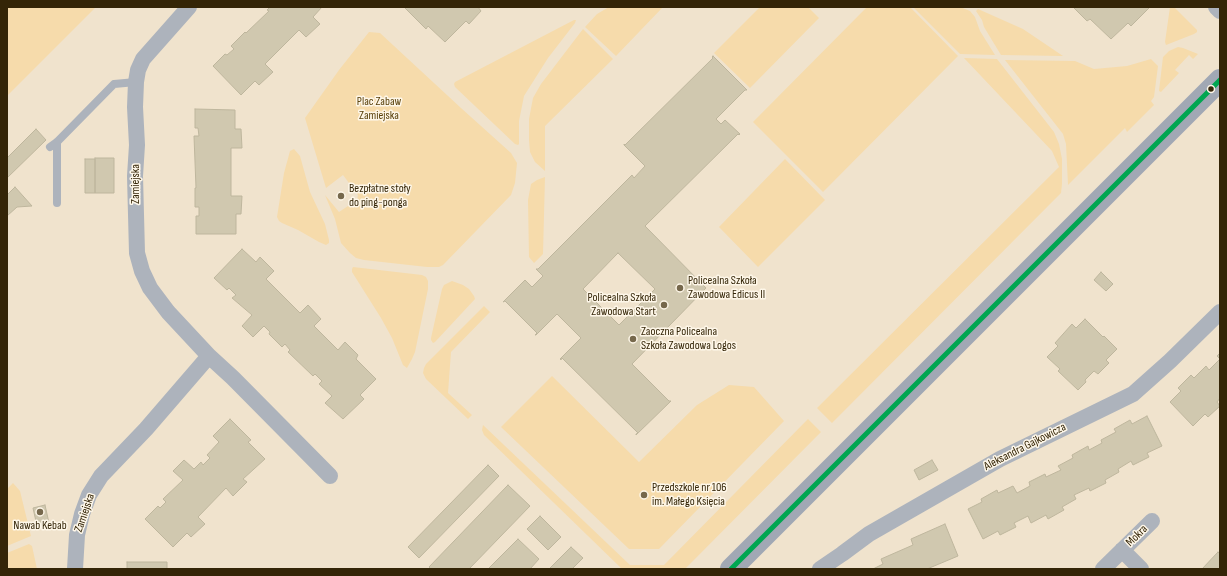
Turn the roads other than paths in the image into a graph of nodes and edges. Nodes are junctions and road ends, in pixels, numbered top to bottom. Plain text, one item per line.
1 (189, 7) edge
2 (1216, 7) edge
3 (1220, 12) edge
4 (1220, 80) edge
5 (136, 82) junction
6 (57, 203) dead end
7 (1220, 312) edge
8 (209, 356) junction
9 (330, 476) dead end
10 (1152, 522) dead end
11 (1122, 550) junction
12 (75, 569) edge
13 (731, 569) edge
14 (820, 569) edge
15 (1103, 569) edge
16 (1141, 569) edge

1 - 5 street, Zamiejska
2 - 3 street
4 - 13 street
5 - 6 lane
5 - 8 street, Zamiejska
7 - 14 street, Aleksandra Gajkowicza
8 - 9 street, Zamiejska
8 - 12 street, Zamiejska
10 - 11 street, Mokra
11 - 15 street, Mokra
11 - 16 street, Mokra

